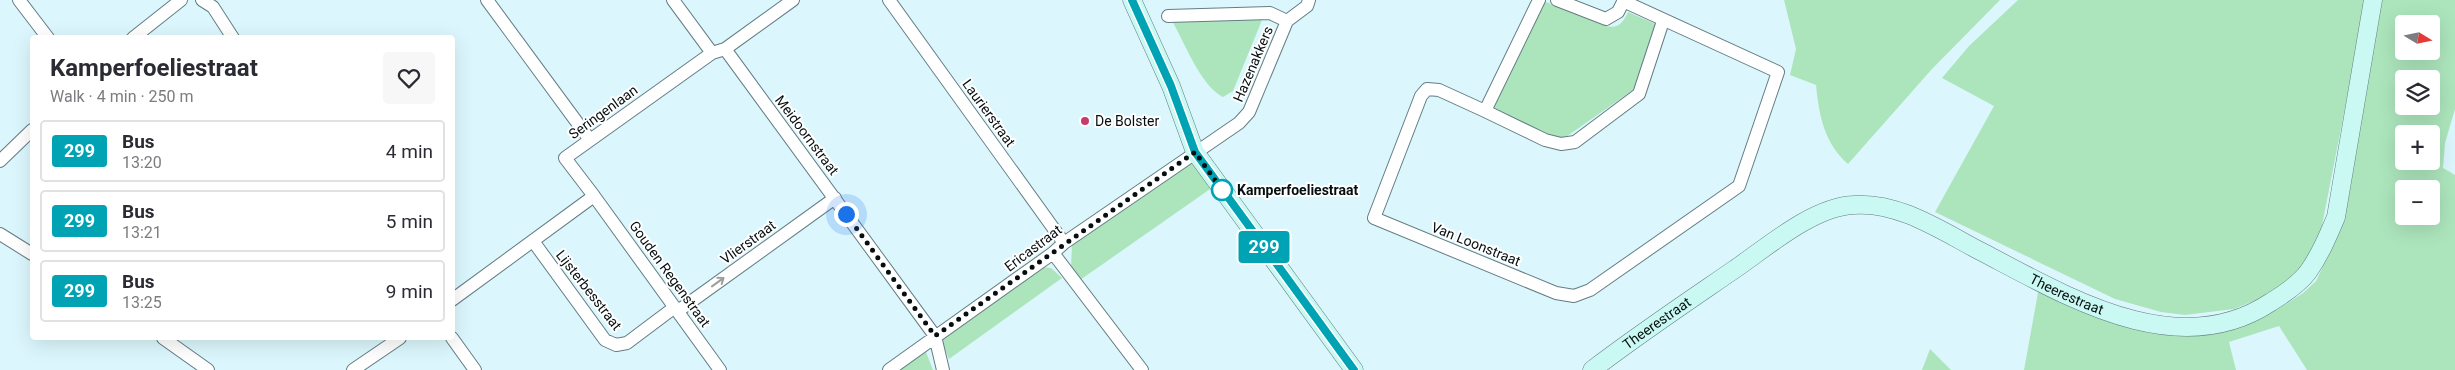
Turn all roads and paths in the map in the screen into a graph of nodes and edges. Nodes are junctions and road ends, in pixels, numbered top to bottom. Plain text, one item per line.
1 (19, 0) edge
2 (181, 0) edge
3 (202, 0) edge
4 (487, 0) edge
5 (673, 0) edge
6 (793, 0) edge
7 (889, 0) edge
8 (1132, 0) edge
9 (1309, 0) edge
10 (1539, 0) edge
11 (1556, 0) edge
12 (2373, 0) edge
13 (1624, 1) edge
14 (1168, 16) dead end
15 (1287, 21) junction
16 (1663, 21) junction
17 (46, 35) edge
18 (137, 35) edge
19 (231, 35) edge
20 (725, 49) junction
21 (712, 53) junction
22 (1486, 111) junction
23 (30, 132) edge
24 (590, 140) junction
25 (1195, 152) junction
26 (0, 161) edge
27 (594, 196) junction
28 (836, 198) junction
29 (0, 234) edge
30 (533, 241) junction
31 (1064, 243) junction
32 (30, 253) edge
33 (1052, 254) junction
34 (455, 298) edge
35 (677, 309) junction
36 (935, 336) junction
37 (166, 340) edge
38 (397, 340) edge
39 (453, 340) edge
40 (208, 370) edge
41 (353, 370) edge
42 (475, 370) edge
43 (720, 370) edge
44 (889, 370) edge
45 (943, 370) edge
46 (1142, 370) edge
47 (1354, 370) edge
48 (1592, 370) edge

1 - 17 street
2 - 18 street
3 - 19 street
4 - 24 street
5 - 21 street
6 - 20 street, Seringenlaan
7 - 31 street, Laurierstraat
8 - 25 main road
9 - 15 street, Hazenakkers
10 - 22 street
11 - 13 street
12 - 48 main road, Theerestraat
13 - 16 street
14 - 15 street, Hazenakkers
15 - 25 street, Hazenakkers
16 - 22 street
16 - 22 street, Van Loonstraat
20 - 21 street, Seringenlaan
20 - 28 street, Meidoornstraat
21 - 24 street, Seringenlaan
23 - 26 street
24 - 27 street, Seringenlaan
25 - 31 street, Ericastraat
25 - 47 main road
27 - 30 street
27 - 35 street, Gouden Regenstraat
35 -> 28 street, Vlierstraat
28 - 36 street, Meidoornstraat
29 - 32 street
30 - 34 street
30 - 35 street, Lijsterbesstraat
31 - 33 street, Ericastraat
33 - 36 street, Ericastraat
33 - 46 street
35 - 43 street, Gouden Regenstraat
36 - 44 street, Ericastraat
36 - 45 street
37 - 40 street
38 - 41 street
39 - 42 street

